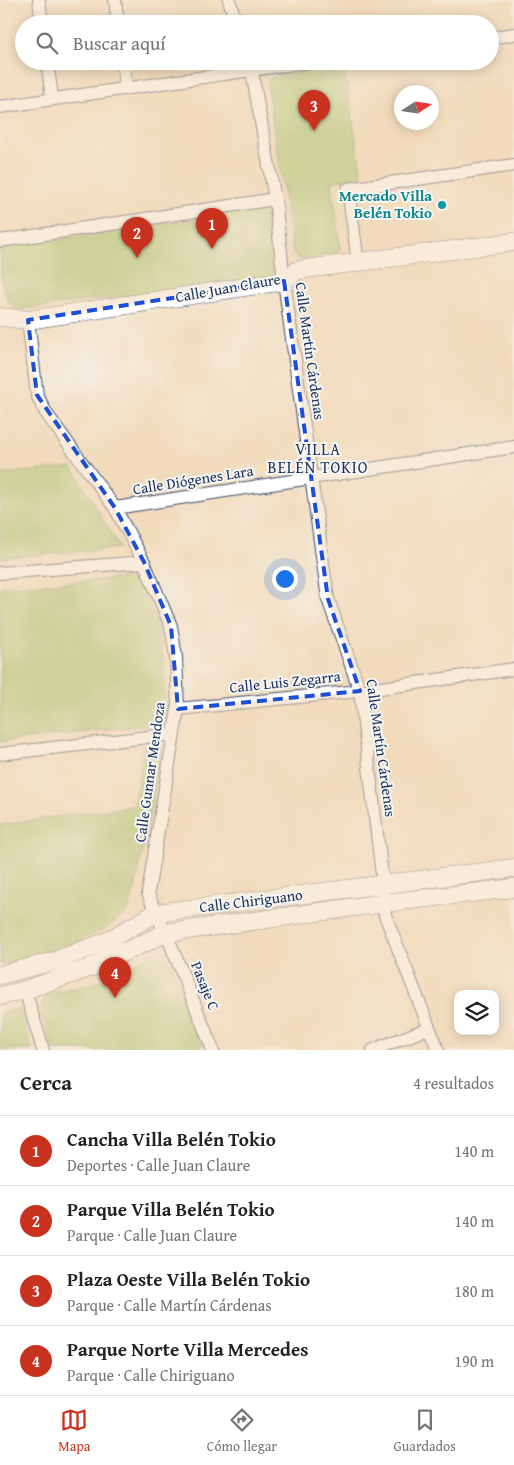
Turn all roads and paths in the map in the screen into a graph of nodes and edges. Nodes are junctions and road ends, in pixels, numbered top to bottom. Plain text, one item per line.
1 (39, 0) edge
2 (115, 0) edge
3 (229, 0) edge
4 (41, 15) edge
5 (117, 15) edge
6 (234, 15) edge
7 (514, 34) edge
8 (499, 36) edge
9 (48, 70) edge
10 (124, 70) edge
11 (224, 70) edge
12 (252, 70) edge
13 (126, 88) junction
14 (52, 98) junction
15 (0, 107) edge
16 (514, 165) edge
17 (275, 199) junction
18 (0, 241) edge
19 (514, 242) edge
20 (358, 262) junction
21 (284, 281) junction
22 (1, 314) edge
23 (28, 320) junction
24 (514, 447) edge
25 (311, 478) junction
26 (115, 508) junction
27 (144, 562) junction
28 (0, 573) edge
29 (514, 669) edge
30 (360, 691) junction
31 (178, 709) junction
32 (174, 734) junction
33 (0, 754) edge
34 (514, 868) edge
35 (383, 884) junction
36 (514, 888) edge
37 (384, 903) junction
38 (156, 913) junction
39 (166, 934) junction
40 (0, 976) edge
41 (25, 990) junction
42 (0, 996) edge
43 (429, 1028) junction
44 (43, 1050) edge
45 (214, 1050) edge
46 (374, 1050) edge
47 (438, 1050) edge

1 - 4 street
2 - 5 street
3 - 6 street
7 - 8 street
9 - 14 street
10 - 13 street
11 - 13 street
12 - 17 street, Calle Martín Cárdenas
13 - 14 street
14 - 15 street
16 - 20 street
17 - 18 street
17 - 21 street, Calle Martín Cárdenas
19 - 20 street, Calle Juan Claure
20 - 21 street, Calle Juan Claure
21 - 23 street, Calle Juan Claure
21 - 25 street, Calle Martín Cárdenas
22 - 23 street, Calle Juan Claure
23 - 26 street, Calle Gunnar Mendoza
24 - 25 street, Calle Diógenes Lara
25 - 26 street, Calle Diógenes Lara
25 - 30 street, Calle Martín Cárdenas
26 - 27 street, Calle Gunnar Mendoza
27 - 28 street
27 - 31 street, Calle Gunnar Mendoza
29 - 30 street, Calle Luis Zegarra
30 - 31 street, Calle Luis Zegarra
30 - 35 street, Calle Martín Cárdenas
31 - 32 street, Calle Gunnar Mendoza
32 - 33 street
32 - 38 street, Calle Gunnar Mendoza
34 - 35 street, Calle Chiriguano
35 - 37 street, Calle Martín Cárdenas
35 - 38 street, Calle Chiriguano
36 - 37 street, Calle Chiriguano
37 - 39 street, Calle Chiriguano
37 - 43 street, Calle Martín Cárdenas
38 - 39 street, Calle Gunnar Mendoza
38 - 40 street, Calle Chiriguano
39 - 41 street, Calle Chiriguano
39 - 45 street, Pasaje C
41 - 42 street, Calle Chiriguano
41 - 44 street
43 - 46 street
43 - 47 street, Calle Martín Cárdenas

